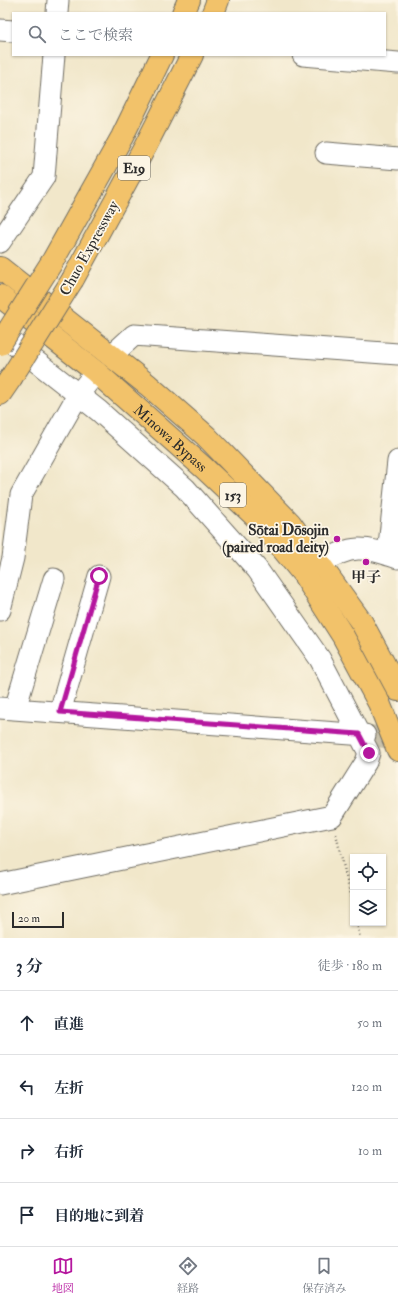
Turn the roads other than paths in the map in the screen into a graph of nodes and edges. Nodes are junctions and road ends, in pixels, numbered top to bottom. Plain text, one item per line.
1 (58, 0) edge
2 (189, 0) edge
3 (218, 0) edge
4 (57, 12) edge
5 (183, 12) edge
6 (213, 12) edge
7 (0, 30) edge
8 (12, 31) edge
9 (54, 56) edge
10 (162, 56) edge
11 (191, 56) edge
12 (315, 56) edge
13 (398, 63) edge
14 (326, 153) dead end
15 (398, 159) edge
16 (0, 242) edge
17 (0, 268) edge
18 (0, 296) edge
19 (0, 333) edge
20 (0, 344) edge
21 (398, 354) edge
22 (110, 356) junction
23 (96, 372) junction
24 (6, 386) edge
25 (78, 395) junction
26 (398, 461) edge
27 (393, 556) edge
28 (320, 564) junction
29 (99, 576) dead end
30 (54, 579) dead end
31 (0, 610) edge
32 (398, 690) edge
33 (8, 709) edge
34 (60, 712) junction
35 (362, 735) junction
36 (398, 750) edge
37 (0, 884) edge

1 - 4 street
2 - 5 highway
3 - 6 highway
7 - 8 street
9 - 16 street
10 - 20 highway, Chuo Expressway / E19, bridge
11 - 24 highway, Chuo Expressway / E19, bridge
12 - 13 street
14 - 15 street
17 - 22 highway, Minowa Bypass / 153
18 - 23 highway, Minowa Bypass / 153
19 - 25 street
21 - 22 street
22 - 28 highway, Minowa Bypass / 153
23 - 25 street
23 - 36 highway, Minowa Bypass / 153
25 - 31 street
25 - 35 street
26 - 27 street
27 - 28 street
28 - 32 highway, Minowa Bypass / 153
29 - 34 street
30 - 33 street
33 - 34 street
34 - 35 street
35 - 37 street

